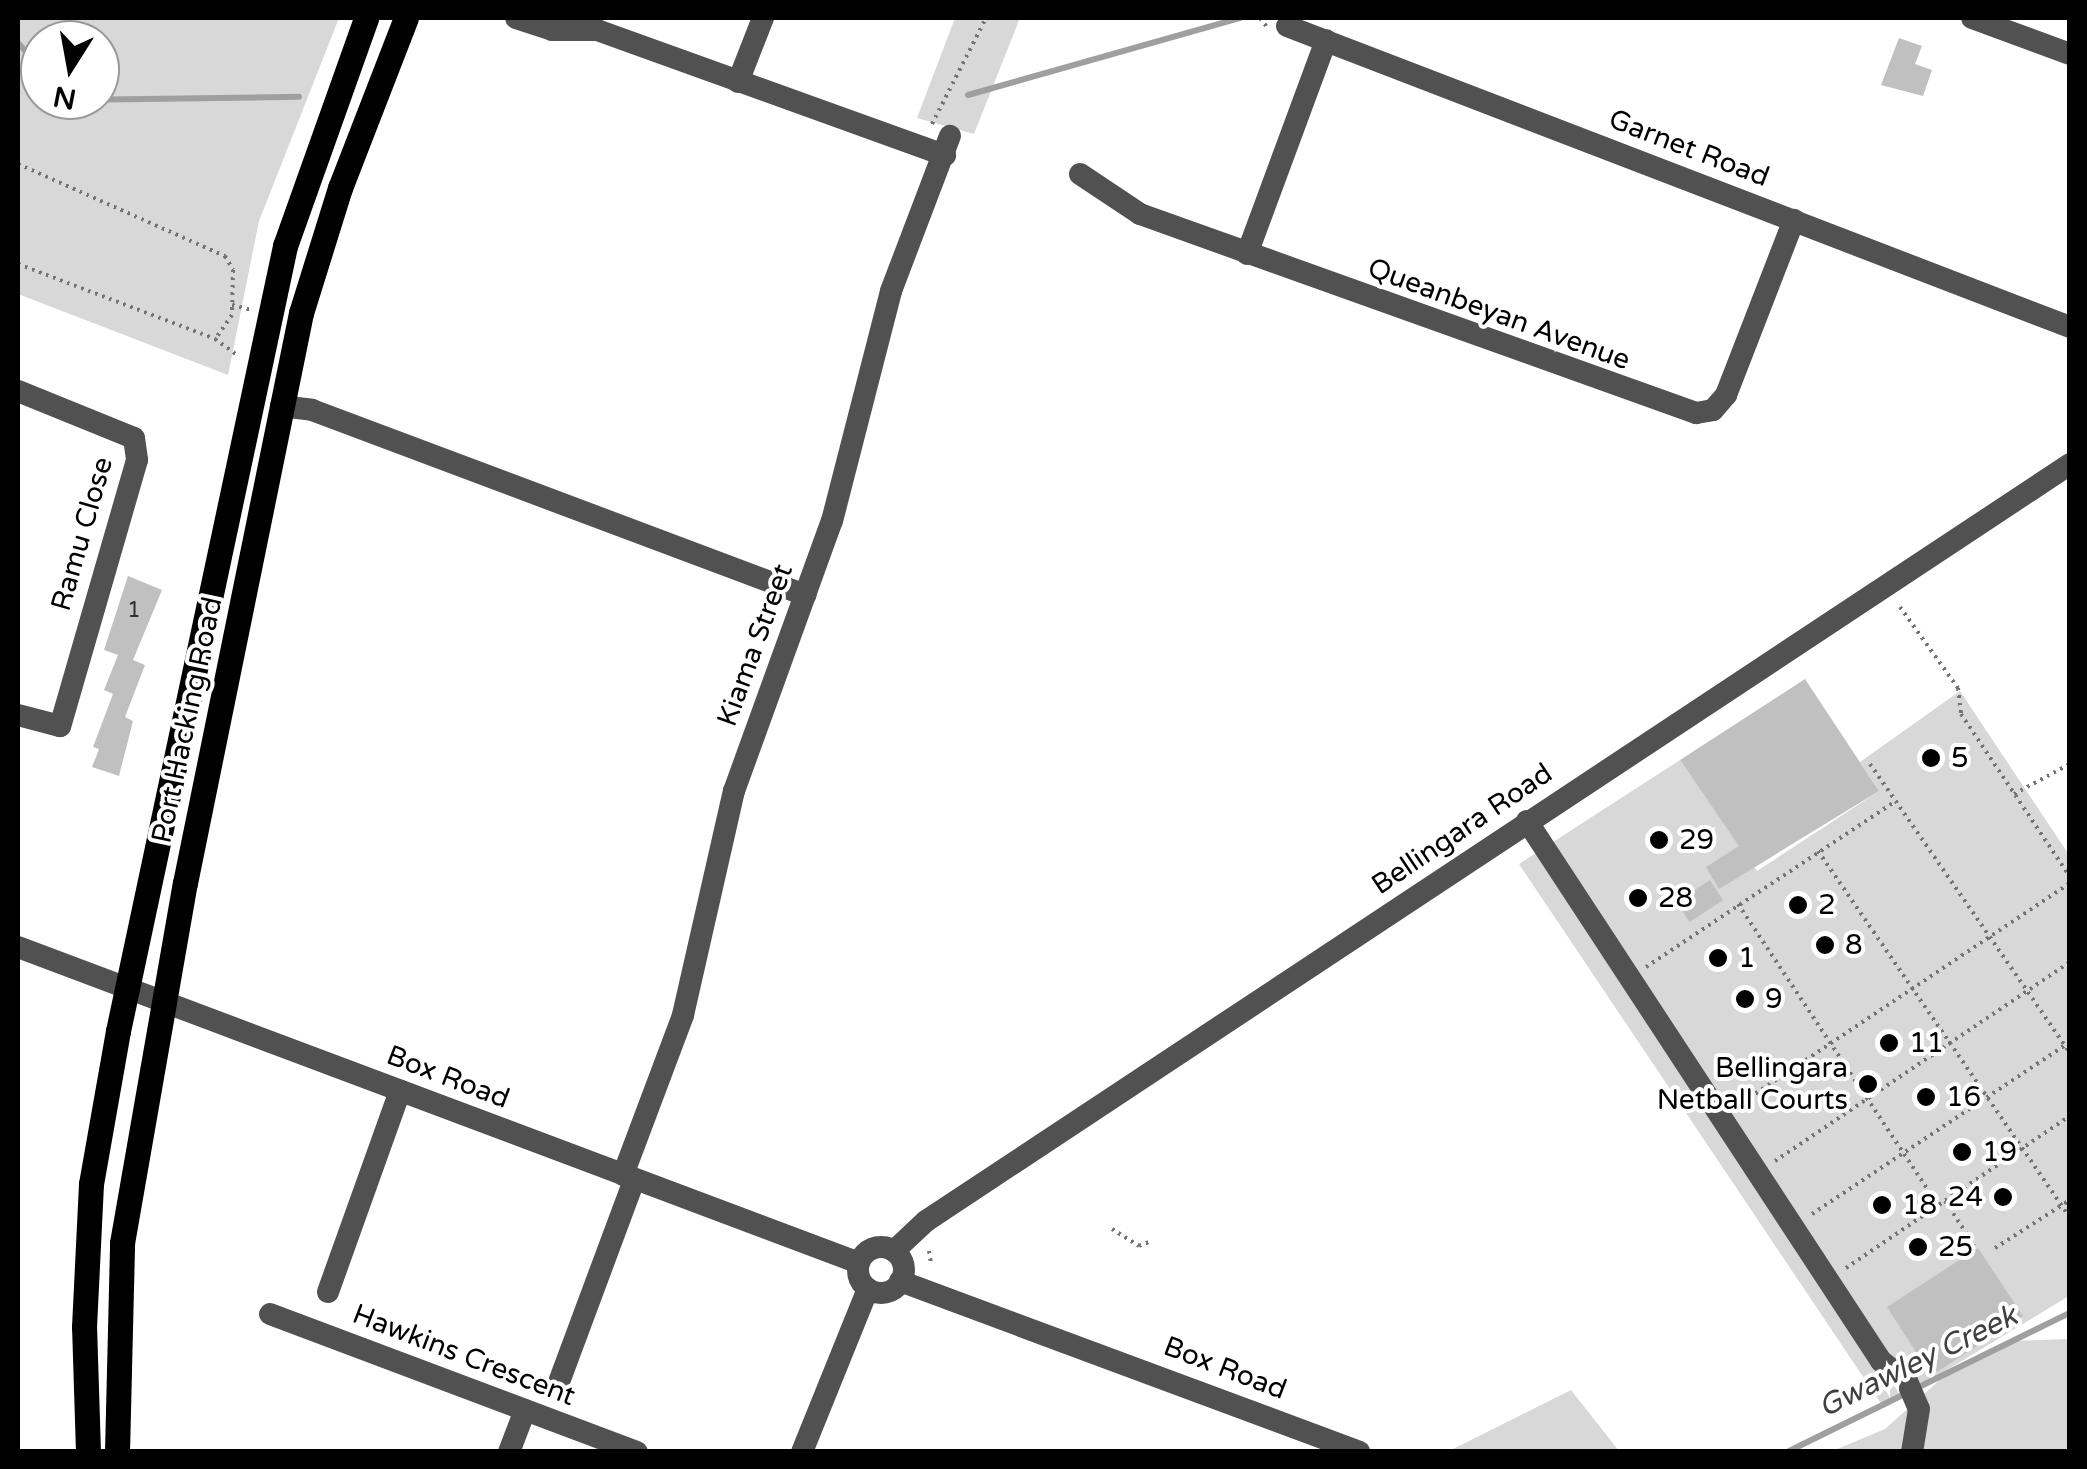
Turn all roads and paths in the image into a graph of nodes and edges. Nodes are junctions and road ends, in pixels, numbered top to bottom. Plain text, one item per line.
1 (366, 18) edge
2 (406, 18) edge
3 (516, 18) edge
4 (763, 18) edge
5 (986, 18) edge
6 (1260, 18) edge
7 (1972, 18) edge
8 (576, 24) edge
9 (1278, 28) joint
10 (1326, 40) junction
11 (2070, 54) edge
12 (738, 82) junction
13 (947, 145) junction
14 (18, 164) edge
15 (1080, 174) dead end
16 (1794, 220) junction
17 (1247, 254) junction
18 (18, 264) edge
19 (2070, 327) edge
20 (215, 339) junction
21 (237, 355) dead end
22 (18, 392) edge
23 (281, 406) junction
24 (2070, 464) edge
25 (805, 595) junction
26 (1900, 607) dead end
27 (18, 716) edge
28 (1870, 764) dead end
29 (2070, 764) edge
30 (2014, 794) junction
31 (1896, 801) junction
32 (1527, 822) junction
33 (1818, 851) junction
34 (2070, 880) edge
35 (1738, 904) junction
36 (1991, 936) junction
37 (18, 947) edge
38 (2070, 962) edge
39 (1630, 978) junction
40 (127, 987) junction
41 (1910, 989) junction
42 (2028, 990) junction
43 (161, 1001) junction
44 (1830, 1042) junction
45 (2067, 1044) edge
46 (1947, 1045) junction
47 (2070, 1053) edge
48 (400, 1092) junction
49 (1868, 1099) junction
50 (1983, 1099) junction
51 (2070, 1116) edge
52 (1721, 1117) junction
53 (2018, 1151) junction
54 (1903, 1152) junction
55 (1758, 1173) junction
56 (628, 1178) junction
57 (2070, 1200) edge
58 (1945, 1201) junction
59 (2061, 1205) junction
60 (1938, 1206) junction
61 (2068, 1215) edge
62 (1793, 1228) junction
63 (1112, 1229) dead end
64 (1150, 1242) dead end
65 (1974, 1245) dead end
66 (1995, 1248) dead end
67 (894, 1251) junction
68 (929, 1251) dead end
69 (859, 1262) junction
70 (931, 1263) dead end
71 (1828, 1280) junction
72 (900, 1281) junction
73 (868, 1289) junction
74 (328, 1292) dead end
75 (270, 1314) dead end
76 (559, 1382) dead end
77 (525, 1410) junction
78 (88, 1452) edge
79 (118, 1452) edge
80 (509, 1452) edge
81 (637, 1452) edge
82 (802, 1452) edge
83 (1359, 1452) edge
84 (1912, 1452) edge

1 - 40 main road, Port Hacking Road
2 - 23 main road, Port Hacking Road
3 - 8 street
4 - 12 street
5 - 13 path
6 - 9 path
7 - 11 street
8 - 12 street
9 - 10 street, Garnet Road
10 - 16 street, Garnet Road
10 - 17 street
12 - 13 street
13 - 25 street, Kiama Street
14 - 20 path
15 - 17 street, Queanbeyan Avenue
16 - 17 street, Queanbeyan Avenue
16 - 19 street, Garnet Road
18 - 20 path
20 - 21 path
22 - 27 street, Ramu Close
23 - 25 street
23 - 43 main road, Port Hacking Road
24 - 32 street, Bellingara Road
25 - 56 street, Kiama Street
26 - 30 path
28 - 31 path
29 - 30 path
30 - 34 path
31 - 33 path
31 - 36 path
32 - 39 street
32 - 67 street, Bellingara Road
33 - 35 path
33 - 41 path
34 - 36 path
35 - 39 path
35 - 44 path
36 - 41 path
36 - 42 path
37 - 40 street, Box Road
38 - 42 path
39 - 52 street
40 - 43 street, Box Road
40 - 78 main road, Port Hacking Road
41 - 44 path
41 - 46 path
42 - 45 path
42 - 46 path
43 - 48 street, Box Road
43 - 79 main road, Port Hacking Road
44 - 49 path
44 - 52 path
45 - 47 path
45 - 50 path
46 - 49 path
46 - 50 path
48 - 56 street, Box Road
48 - 74 street
49 - 54 path
49 - 55 path
50 - 53 path
50 - 54 path
51 - 53 path
52 - 55 street
53 - 58 path
53 - 59 path
54 - 60 path
54 - 62 path
55 - 62 street
56 - 69 street, Box Road
56 - 76 street, Kiama Street
57 - 59 path
58 - 60 path
58 - 65 path
59 - 61 path
59 - 66 path
60 - 71 path
62 - 71 street
63 - 64 path
67 - 69 street
67 - 72 street
68 - 70 path
69 - 73 street
71 - 84 street
72 - 73 street
72 - 83 street, Box Road
73 - 82 street
75 - 77 street, Hawkins Crescent
77 - 80 street
77 - 81 street, Hawkins Crescent

